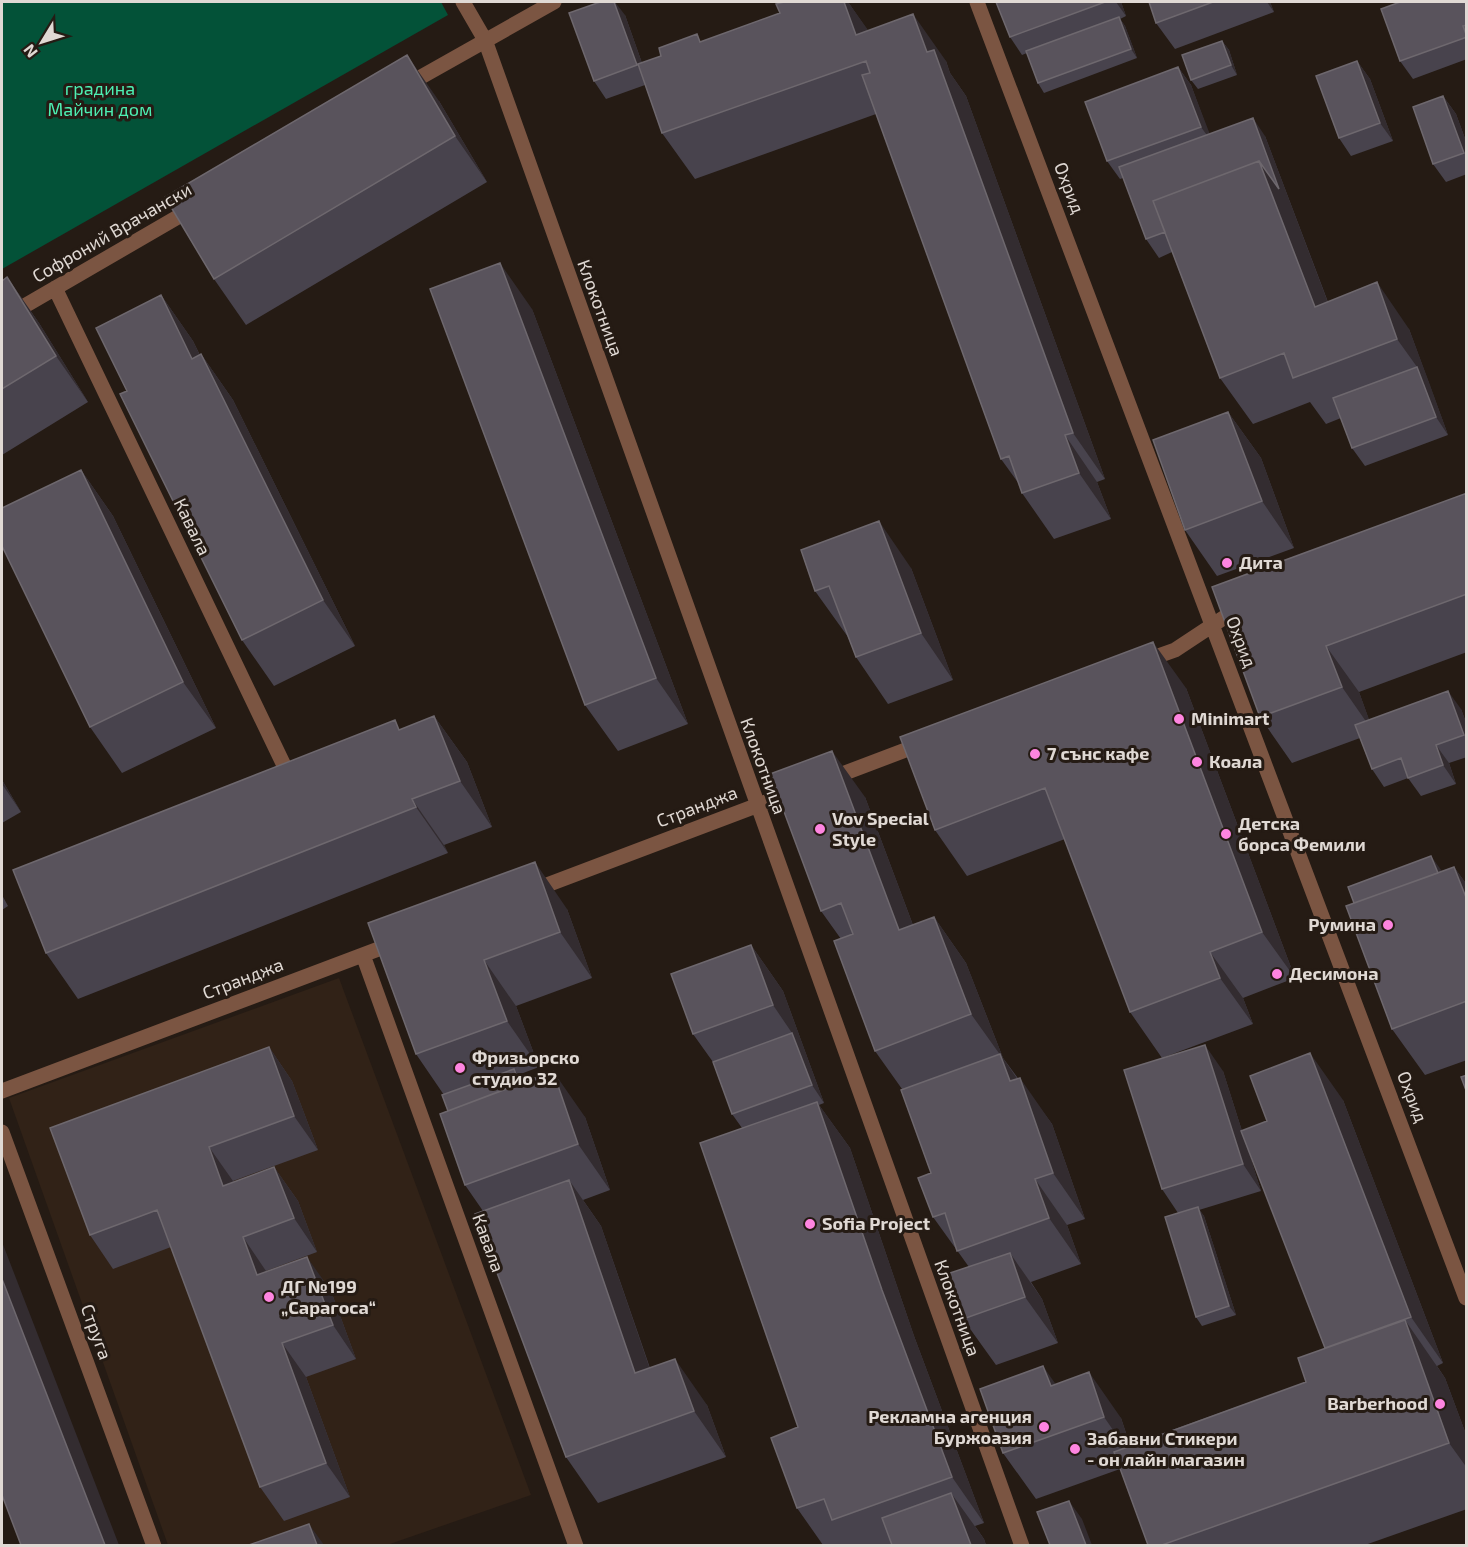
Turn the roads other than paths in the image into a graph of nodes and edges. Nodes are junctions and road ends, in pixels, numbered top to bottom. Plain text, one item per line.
1 (463, 2) edge
2 (554, 2) edge
3 (977, 2) edge
4 (485, 40) junction
5 (393, 93) edge
6 (209, 199) edge
7 (55, 288) junction
8 (2, 319) edge
9 (1257, 601) edge
10 (1214, 625) junction
11 (1131, 666) edge
12 (944, 736) edge
13 (292, 784) edge
14 (756, 806) junction
15 (514, 897) edge
16 (406, 938) edge
17 (363, 955) junction
18 (2, 1091) edge
19 (2, 1132) edge
20 (1467, 1298) edge
21 (154, 1545) edge
22 (576, 1545) edge
23 (1022, 1545) edge

1 - 4 street, Клокотница
2 - 4 street
3 - 10 street, Охрид
4 - 5 street
4 - 14 street, Клокотница
6 - 7 street, Софроний Врачански
7 - 8 street, Софроний Врачански
7 - 13 street, Кавала
9 - 10 street
10 - 11 street
10 - 20 street, Охрид
12 - 14 street, Странджа
14 - 15 street, Странджа
14 - 23 street, Клокотница
16 - 17 street, Странджа
17 - 18 street, Странджа
17 - 22 street, Кавала
19 - 21 street, Струга

